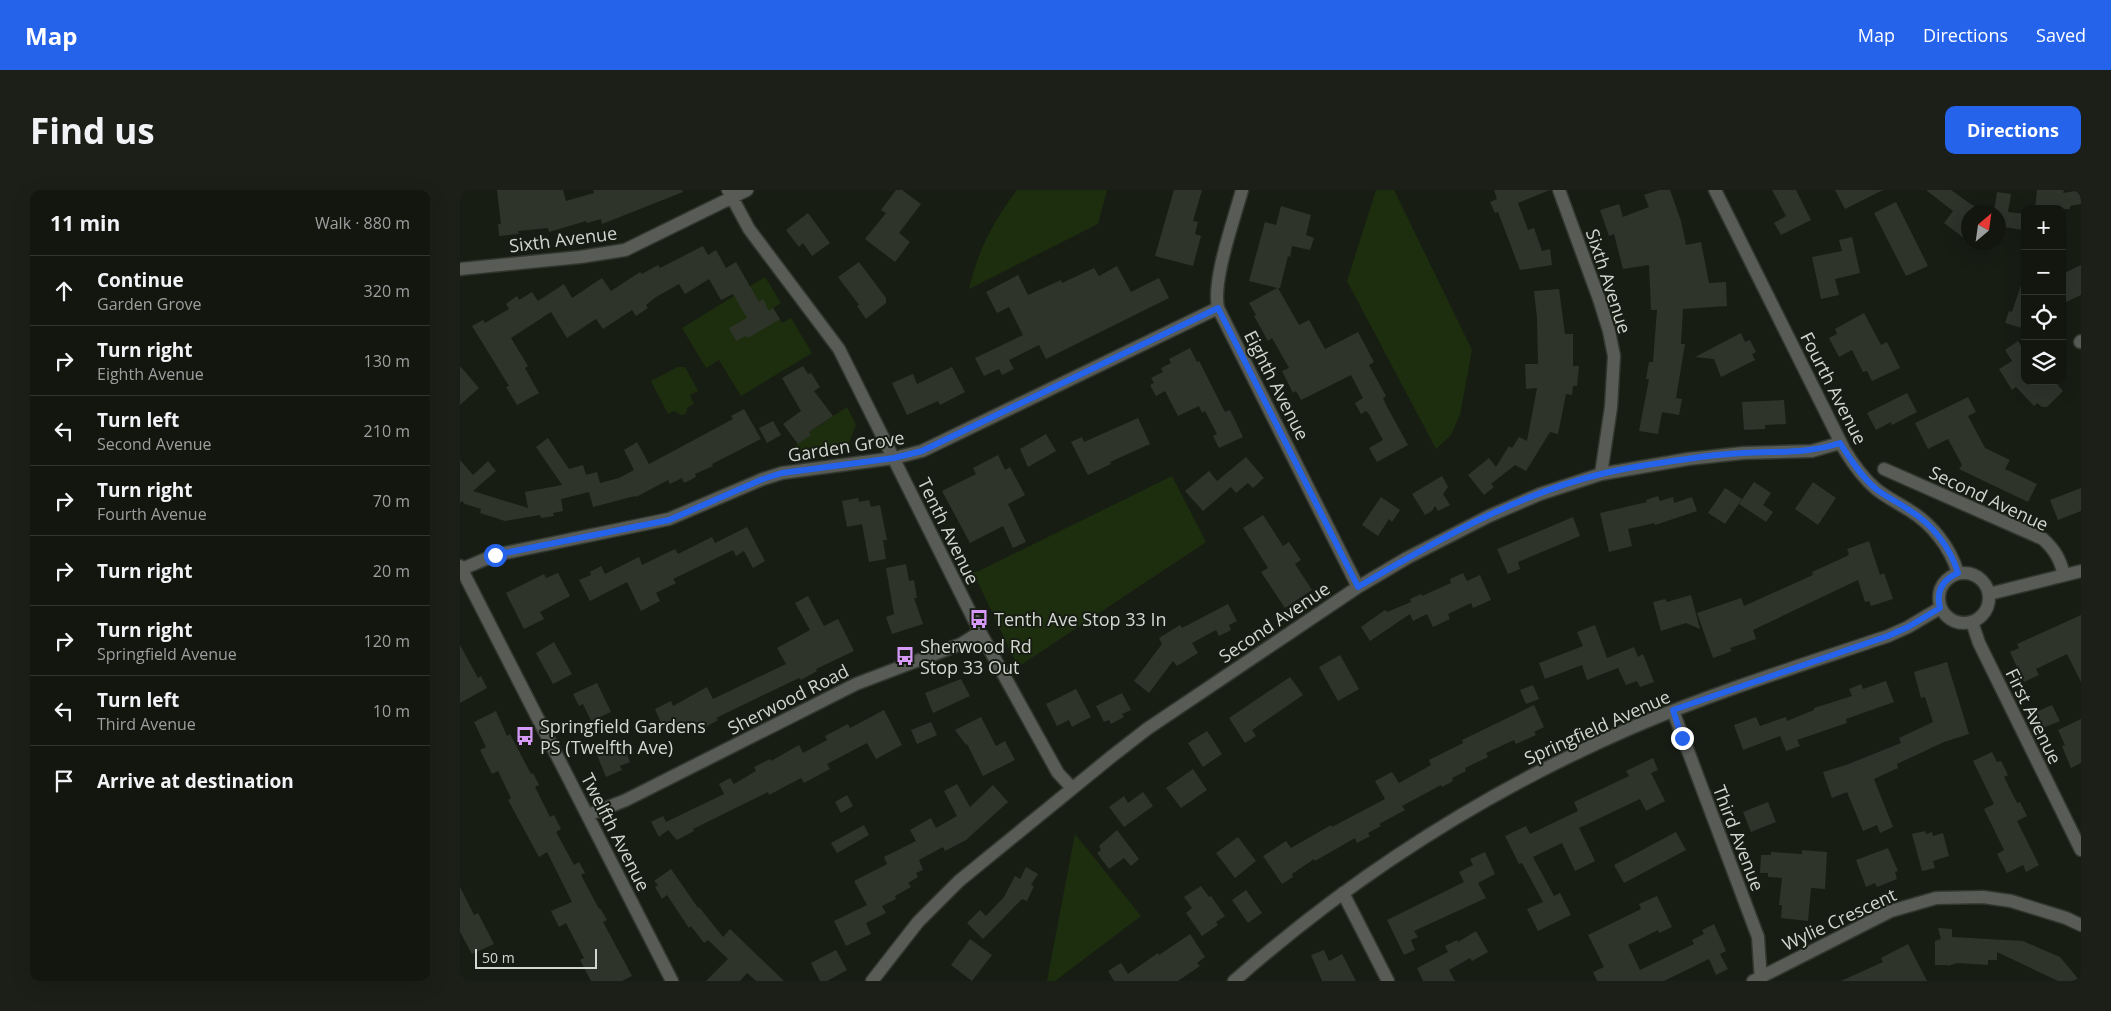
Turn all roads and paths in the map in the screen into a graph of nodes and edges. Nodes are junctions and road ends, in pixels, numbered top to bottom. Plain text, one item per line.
1 (747, 190) edge
2 (1242, 190) edge
3 (1558, 190) edge
4 (1715, 190) edge
5 (730, 194) edge
6 (460, 269) edge
7 (1218, 308) junction
8 (1840, 443) junction
9 (894, 458) junction
10 (1884, 469) dead end
11 (1601, 474) junction
12 (461, 568) edge
13 (2081, 571) edge
14 (1958, 573) junction
15 (2064, 575) junction
16 (1358, 587) junction
17 (1989, 594) junction
18 (1940, 608) junction
19 (1972, 622) junction
20 (980, 632) junction
21 (1673, 710) junction
22 (1072, 788) junction
23 (588, 815) junction
24 (2081, 850) edge
25 (1343, 893) junction
26 (2081, 925) edge
27 (1758, 980) edge
28 (672, 981) edge
29 (872, 981) edge
30 (1234, 981) edge
31 (1388, 981) edge

1 - 5 street, Sixth Avenue
2 - 7 street, Eighth Avenue
3 - 11 street, Sixth Avenue
4 - 8 street, Fourth Avenue
5 - 6 street, Sixth Avenue
5 - 9 street, Tenth Avenue
7 - 9 street, Garden Grove
7 - 16 street, Eighth Avenue
8 - 11 street, Second Avenue
8 - 14 street, Fourth Avenue
9 - 12 street, Garden Grove
9 - 20 street, Tenth Avenue
10 - 15 street, Second Avenue
11 - 16 street, Second Avenue
12 - 23 street, Twelfth Avenue
13 - 15 street
14 - 17 street
14 - 18 street
15 - 17 street
16 - 22 street, Second Avenue
17 - 19 street
18 - 19 street
18 - 21 street, Springfield Avenue
19 - 24 street, First Avenue
20 - 22 street, Tenth Avenue
20 - 23 street, Sherwood Road
21 - 25 street, Springfield Avenue
21 - 27 street, Third Avenue
22 - 29 street, Second Avenue
23 - 28 street, Twelfth Avenue
25 - 30 street, Springfield Avenue
25 - 31 street
26 - 27 street, Wylie Crescent

